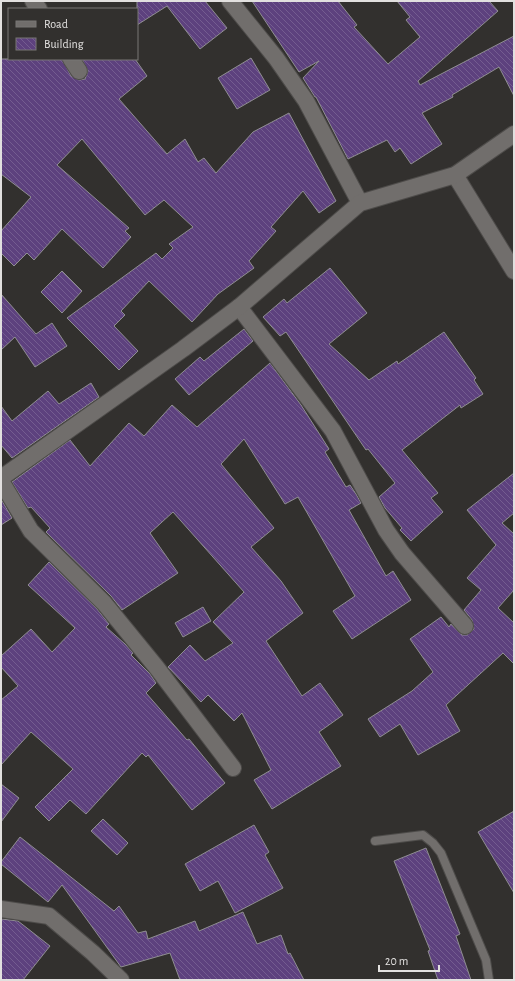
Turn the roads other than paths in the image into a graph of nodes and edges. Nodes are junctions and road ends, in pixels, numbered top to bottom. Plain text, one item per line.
1 (230, 1) edge
2 (514, 134) edge
3 (455, 175) junction
4 (360, 203) junction
5 (514, 271) edge
6 (239, 307) junction
7 (1, 478) edge
8 (1, 481) edge
9 (465, 626) dead end
10 (233, 768) dead end
11 (375, 841) dead end
12 (1, 909) edge
13 (121, 980) edge
14 (489, 980) edge

1 - 4 street
2 - 3 street
3 - 4 street
3 - 5 street
4 - 6 street
6 - 7 street
6 - 9 street
8 - 10 street
11 - 14 lane
12 - 13 street

